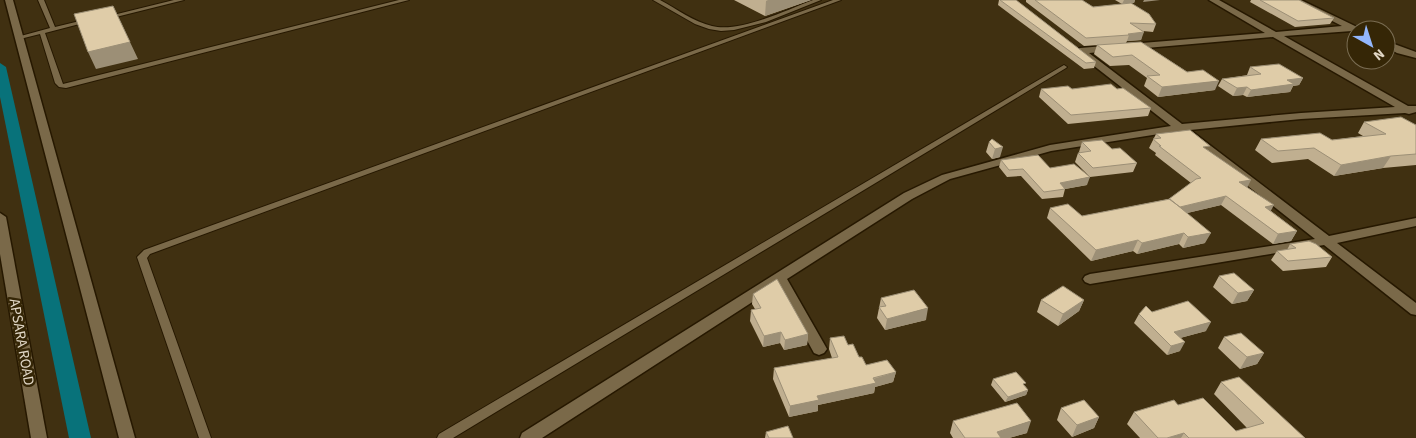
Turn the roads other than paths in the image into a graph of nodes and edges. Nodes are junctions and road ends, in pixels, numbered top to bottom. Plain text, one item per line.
1 (41, 0) edge
2 (181, 0) edge
3 (406, 0) edge
4 (656, 0) edge
5 (818, 0) edge
6 (838, 0) edge
7 (1213, 0) edge
8 (1295, 0) edge
9 (6, 3) edge
10 (1346, 25) edge
11 (53, 29) junction
12 (1346, 30) edge
13 (42, 32) junction
14 (1276, 34) junction
15 (20, 37) junction
16 (1396, 49) edge
17 (1416, 54) edge
18 (1064, 68) dead end
19 (1413, 111) edge
20 (1179, 128) junction
21 (0, 217) edge
22 (1416, 222) edge
23 (1326, 241) junction
24 (779, 277) junction
25 (1090, 279) dead end
26 (1416, 310) edge
27 (819, 349) dead end
28 (39, 438) edge
29 (127, 438) edge
30 (205, 438) edge
31 (443, 438) edge
32 (528, 438) edge

1 - 11 lane
2 - 11 lane
3 - 13 lane
4 - 5 lane
6 - 30 lane
7 - 14 street
8 - 10 street
9 - 15 street
11 - 13 lane
12 - 14 street
13 - 15 lane
14 - 19 street
14 - 20 street
15 - 29 street
16 - 17 street
18 - 31 lane
19 - 20 street
20 - 23 street
20 - 24 street
21 - 28 street, APSARA ROAD
22 - 23 street
23 - 25 street
23 - 26 street
24 - 27 street
24 - 32 street

